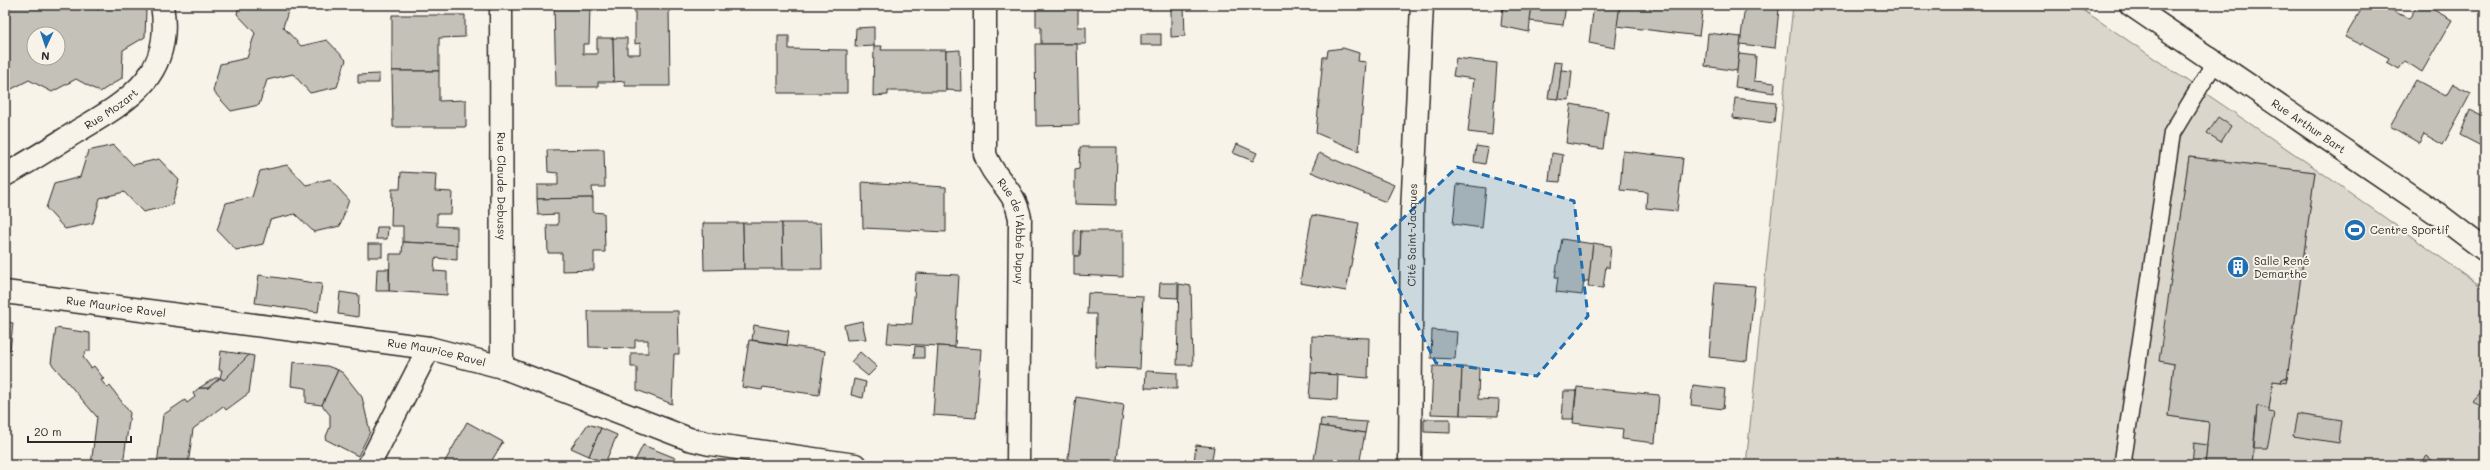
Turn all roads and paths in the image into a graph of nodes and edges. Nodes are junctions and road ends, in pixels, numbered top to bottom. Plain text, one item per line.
1 (162, 5) edge
2 (501, 5) edge
3 (985, 5) edge
4 (1422, 5) edge
5 (2131, 5) edge
6 (2215, 62) junction
7 (5, 175) edge
8 (2485, 250) edge
9 (5, 292) edge
10 (429, 348) junction
11 (502, 367) junction
12 (726, 457) edge
13 (369, 465) edge
14 (854, 465) edge
15 (1018, 465) edge
16 (1410, 465) edge
17 (2126, 465) edge

1 - 7 street, Rue Mozart
2 - 11 street, Rue Claude Debussy
3 - 15 street, Rue de l'Abbé Dupuy
4 - 16 street, Cité Saint-Jacques
5 - 6 street, Rue Arthur Bart
6 - 8 street, Rue Arthur Bart
6 - 17 lane
9 - 10 street, Rue Maurice Ravel
10 - 11 street, Rue Maurice Ravel
10 - 13 street
11 - 12 street, Rue Maurice Ravel
12 - 14 street, Rue Maurice Ravel

